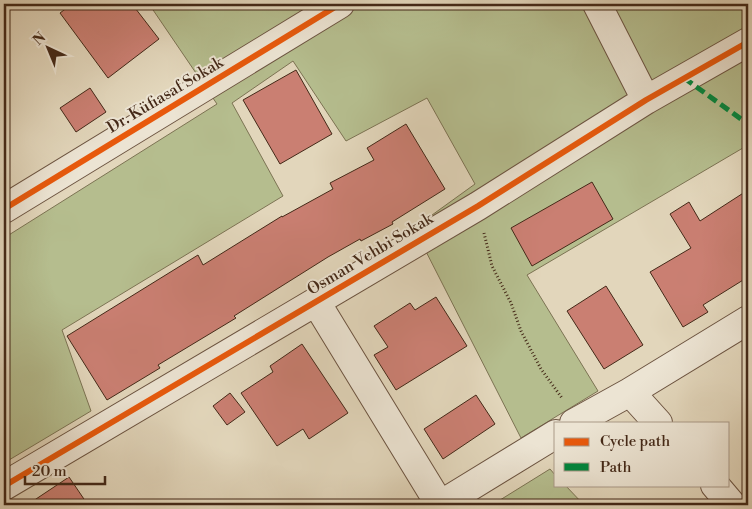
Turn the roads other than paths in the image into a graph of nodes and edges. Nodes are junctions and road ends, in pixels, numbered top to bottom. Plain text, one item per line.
1 (340, 4) edge
2 (597, 4) edge
3 (307, 12) edge
4 (748, 42) edge
5 (646, 100) junction
6 (4, 209) edge
7 (316, 302) junction
8 (748, 320) edge
9 (630, 392) junction
10 (576, 422) edge
11 (657, 422) edge
12 (554, 435) edge
13 (4, 486) edge
14 (716, 486) edge
15 (440, 505) edge
16 (732, 505) edge

1 - 3 street, Dr. Küfiasaf Sokak
2 - 5 street
3 - 6 street, Dr. Küfiasaf Sokak
4 - 5 street, Osman Vehbi Sokak
5 - 7 street, Osman Vehbi Sokak
7 - 13 street, Osman Vehbi Sokak
7 - 15 street
8 - 9 street
9 - 10 street
9 - 11 street
12 - 15 street
14 - 16 street

